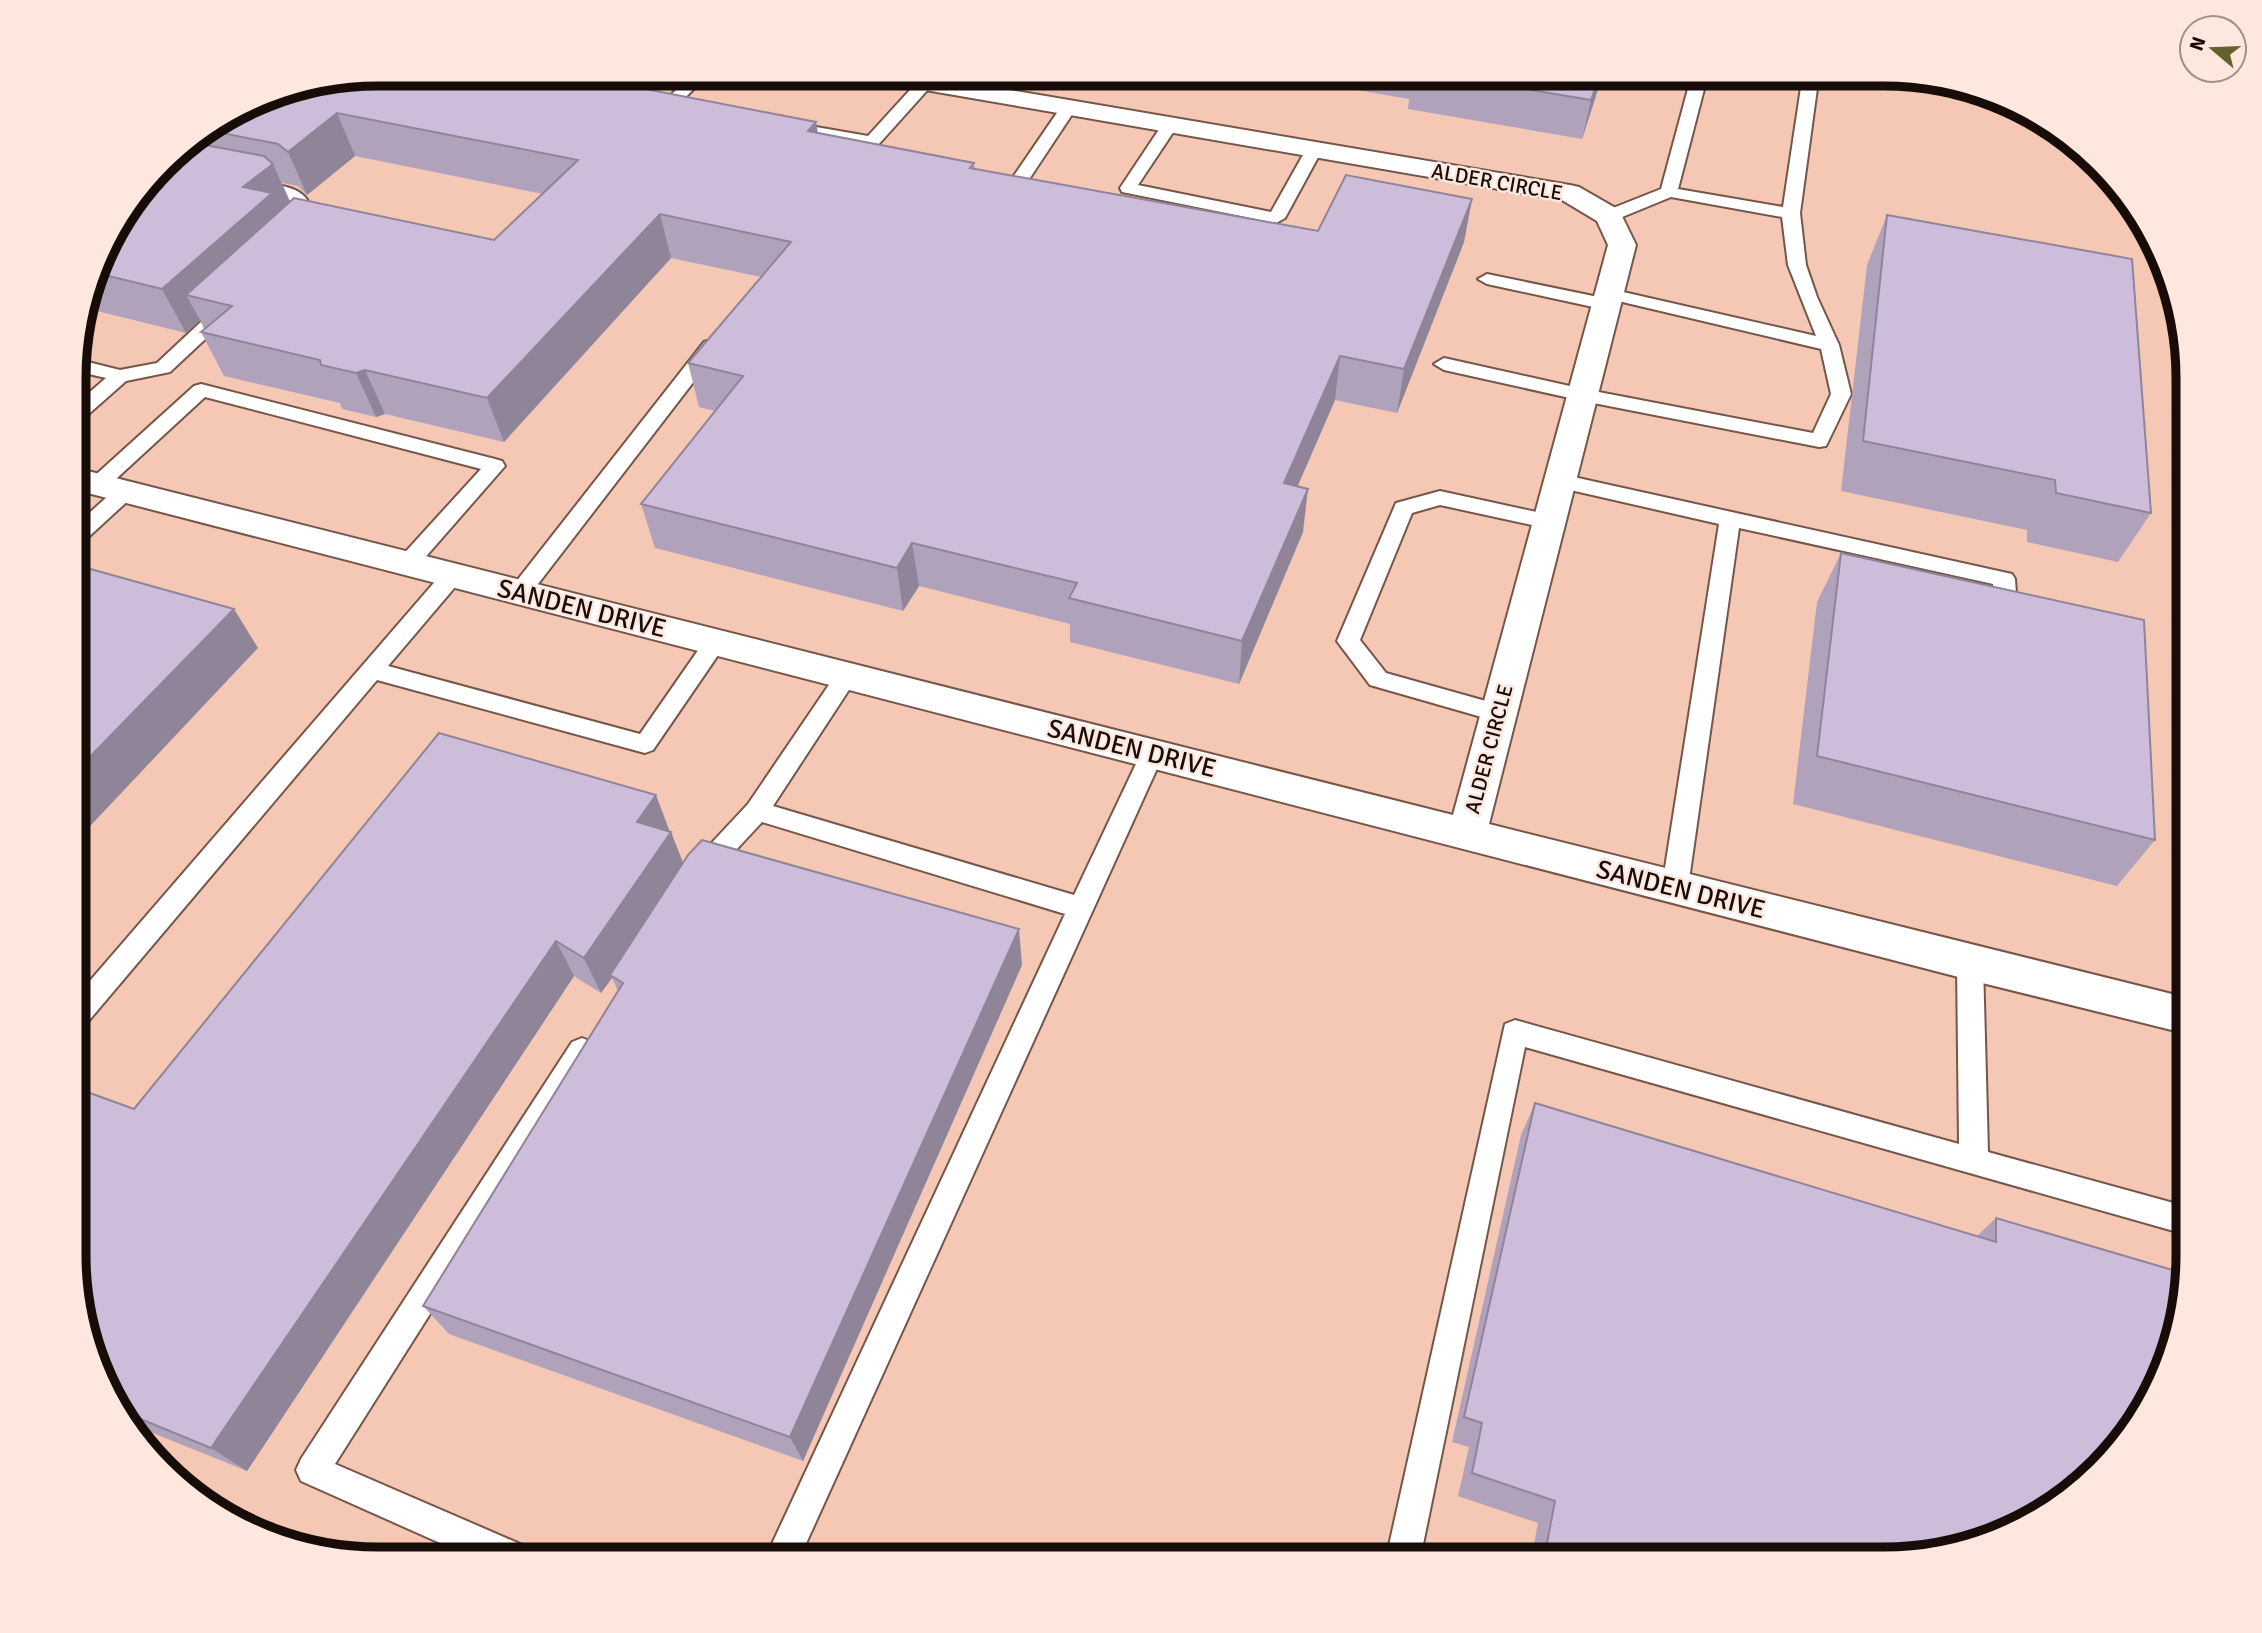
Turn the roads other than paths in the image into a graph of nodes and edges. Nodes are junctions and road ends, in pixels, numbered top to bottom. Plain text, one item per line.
1 (688, 86) edge
2 (895, 86) edge
3 (950, 86) edge
4 (1697, 86) edge
5 (1809, 86) edge
6 (1069, 107) junction
7 (696, 111) edge
8 (777, 125) edge
9 (1170, 125) junction
10 (1314, 150) junction
11 (239, 183) edge
12 (1669, 191) junction
13 (1007, 199) edge
14 (1791, 213) junction
15 (1609, 216) junction
16 (299, 242) edge
17 (1487, 279) dead end
18 (241, 296) edge
19 (1609, 299) junction
20 (726, 327) edge
21 (1829, 345) junction
22 (1444, 364) dead end
23 (86, 368) edge
24 (120, 376) junction
25 (1583, 395) junction
26 (86, 406) edge
27 (1560, 481) junction
28 (99, 485) edge
29 (86, 514) edge
30 (1730, 519) junction
31 (1550, 522) junction
32 (407, 564) junction
33 (453, 575) junction
34 (520, 592) junction
35 (2008, 635) edge
36 (716, 642) junction
37 (372, 670) junction
38 (847, 676) junction
39 (1499, 713) junction
40 (1152, 753) junction
41 (757, 811) junction
42 (1467, 834) junction
43 (1675, 887) junction
44 (682, 895) edge
45 (1082, 908) junction
46 (1970, 963) junction
47 (86, 1004) edge
48 (2176, 1013) edge
49 (599, 1024) edge
50 (1974, 1161) junction
51 (2176, 1218) edge
52 (488, 1547) edge
53 (788, 1547) edge
54 (1406, 1547) edge

1 - 7 lane
2 - 8 lane
3 - 6 street, ALDER CIRCLE
4 - 12 lane
5 - 14 lane
6 - 9 street, ALDER CIRCLE
6 - 13 lane
9 - 10 street, ALDER CIRCLE
9 - 10 lane
10 - 15 street, ALDER CIRCLE
11 - 16 lane
12 - 14 lane
12 - 15 lane
14 - 21 lane
15 - 19 street, ALDER CIRCLE
17 - 19 lane
18 - 24 lane
19 - 21 lane
19 - 25 street, ALDER CIRCLE
20 - 34 lane
21 - 25 lane
22 - 25 lane
23 - 24 lane
24 - 26 lane
25 - 27 street, ALDER CIRCLE
27 - 30 lane
27 - 31 street, ALDER CIRCLE
28 - 29 lane
28 - 32 street, SANDEN DRIVE
28 - 32 lane
30 - 35 lane
30 - 43 lane
31 - 39 street, ALDER CIRCLE
31 - 39 lane
32 - 33 street, SANDEN DRIVE
33 - 34 street, SANDEN DRIVE
33 - 37 lane
34 - 36 street, SANDEN DRIVE
36 - 37 lane
36 - 38 street, SANDEN DRIVE
37 - 47 lane
38 - 40 street, SANDEN DRIVE
38 - 41 lane
39 - 42 street, ALDER CIRCLE
40 - 42 street, SANDEN DRIVE
40 - 45 lane
41 - 44 lane
41 - 45 lane
42 - 43 street, SANDEN DRIVE
43 - 46 street, SANDEN DRIVE
45 - 53 lane
46 - 48 street, SANDEN DRIVE
46 - 50 lane
49 - 52 lane
50 - 51 lane
50 - 54 lane

